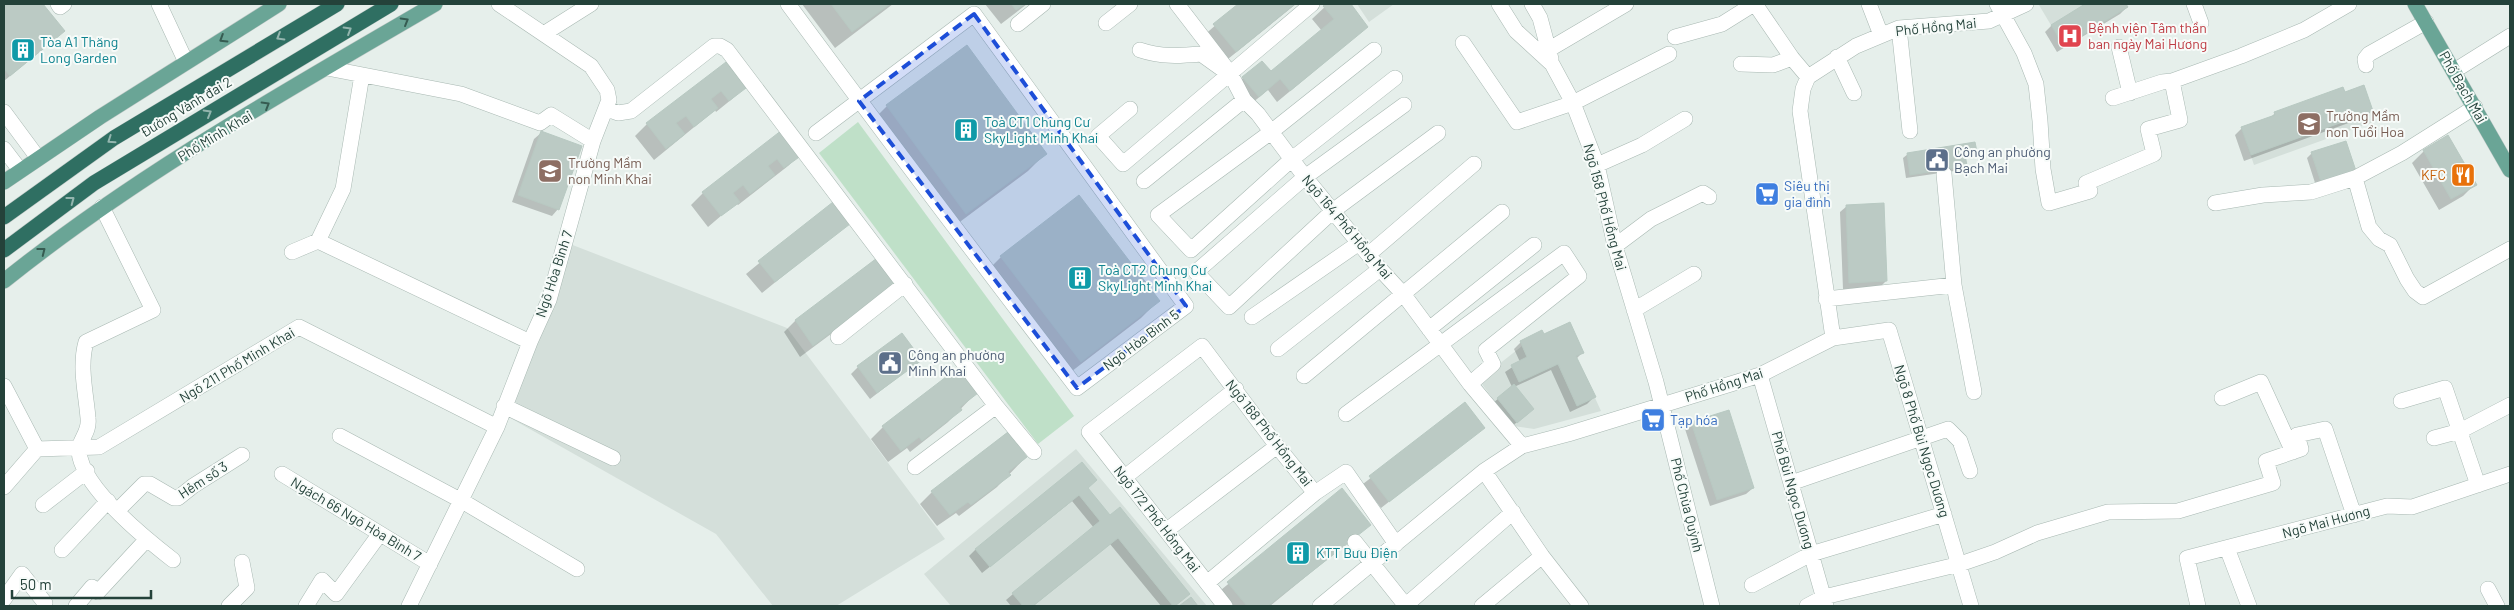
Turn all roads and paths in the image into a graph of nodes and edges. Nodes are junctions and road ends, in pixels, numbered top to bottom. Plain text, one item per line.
1 (58, 4) edge
2 (64, 4) edge
3 (159, 4) edge
4 (279, 4) edge
5 (337, 4) edge
6 (391, 4) edge
7 (436, 4) edge
8 (499, 4) edge
9 (591, 4) edge
10 (788, 4) edge
11 (1042, 4) edge
12 (1130, 4) edge
13 (1178, 4) edge
14 (1312, 4) edge
15 (1498, 4) edge
16 (1532, 4) edge
17 (1626, 4) edge
18 (1755, 4) edge
19 (1869, 4) edge
20 (2026, 4) edge
21 (2194, 4) edge
22 (2349, 4) edge
23 (2415, 4) edge
24 (1607, 9) edge
25 (1999, 9) edge
26 (2426, 22) junction
27 (1106, 23) dead end
28 (2201, 23) dead end
29 (1018, 24) dead end
30 (1899, 28) junction
31 (544, 34) junction
32 (1881, 35) junction
33 (2510, 36) edge
34 (1675, 37) dead end
35 (1463, 42) dead end
36 (2119, 47) dead end
37 (1140, 50) dead end
38 (1374, 50) dead end
39 (1669, 54) dead end
40 (1550, 57) junction
41 (1837, 57) junction
42 (1792, 58) junction
43 (186, 62) junction
44 (1741, 64) dead end
45 (2366, 65) dead end
46 (327, 68) junction
47 (2454, 71) junction
48 (1230, 73) junction
49 (362, 75) junction
50 (1808, 77) junction
51 (1395, 78) dead end
52 (2172, 81) junction
53 (1854, 93) dead end
54 (2130, 93) junction
55 (2113, 98) dead end
56 (1244, 100) junction
57 (859, 101) junction
58 (1573, 103) junction
59 (1404, 105) dead end
60 (2475, 107) junction
61 (607, 109) junction
62 (1130, 109) dead end
63 (4, 112) edge
64 (1684, 119) dead end
65 (1910, 131) dead end
66 (1271, 132) junction
67 (816, 133) dead end
68 (1438, 133) dead end
69 (594, 141) junction
70 (4, 149) edge
71 (38, 158) junction
72 (1292, 159) junction
73 (1474, 164) dead end
74 (1597, 165) junction
75 (20, 170) junction
76 (2510, 170) edge
77 (1944, 174) dead end
78 (1305, 177) junction
79 (2356, 178) junction
80 (1144, 181) dead end
81 (4, 182) edge
82 (1709, 197) dead end
83 (2215, 203) dead end
84 (102, 207) junction
85 (1334, 210) junction
86 (1502, 212) dead end
87 (4, 217) edge
88 (318, 241) junction
89 (1534, 245) dead end
90 (1615, 246) junction
91 (1364, 248) junction
92 (2510, 249) edge
93 (4, 250) edge
94 (292, 252) dead end
95 (1380, 268) junction
96 (1694, 274) dead end
97 (4, 281) edge
98 (905, 284) junction
99 (1954, 285) junction
100 (1404, 295) junction
101 (1826, 299) junction
102 (1634, 310) junction
103 (1252, 317) dead end
104 (1429, 328) junction
105 (838, 336) dead end
106 (1833, 338) junction
107 (530, 342) junction
108 (1441, 344) junction
109 (1278, 349) dead end
110 (1760, 375) junction
111 (1304, 376) dead end
112 (1470, 384) junction
113 (4, 386) edge
114 (1236, 389) junction
115 (1974, 392) dead end
116 (2222, 398) dead end
117 (2401, 401) dead end
118 (1661, 404) junction
119 (2510, 405) edge
120 (504, 406) junction
121 (996, 406) junction
122 (1346, 414) dead end
123 (497, 427) junction
124 (2460, 431) junction
125 (1089, 432) joint
126 (340, 436) dead end
127 (2434, 438) dead end
128 (1922, 439) junction
129 (1277, 446) junction
130 (1522, 446) junction
131 (79, 449) junction
132 (37, 450) junction
133 (1034, 452) dead end
134 (2293, 452) junction
135 (242, 455) dead end
136 (613, 458) dead end
137 (915, 467) dead end
138 (87, 471) junction
139 (1484, 471) junction
140 (1970, 471) dead end
141 (282, 474) dead end
142 (2510, 474) edge
143 (1125, 477) junction
144 (1791, 484) junction
145 (2478, 484) junction
146 (4, 487) edge
147 (1316, 493) junction
148 (462, 501) junction
149 (43, 505) dead end
150 (112, 506) junction
151 (1513, 512) junction
152 (1944, 514) junction
153 (2354, 515) junction
154 (1167, 530) junction
155 (379, 535) junction
156 (147, 540) junction
157 (1355, 542) dead end
158 (1396, 544) junction
159 (2227, 548) junction
160 (62, 550) dead end
161 (1812, 554) junction
162 (1542, 556) junction
163 (173, 560) dead end
164 (242, 562) dead end
165 (430, 564) junction
166 (1372, 564) junction
167 (1960, 564) junction
168 (577, 569) dead end
169 (1207, 583) junction
170 (1752, 585) dead end
171 (2488, 588) dead end
172 (4, 599) edge
173 (1825, 602) edge
174 (45, 603) dead end
175 (76, 606) edge
176 (230, 606) edge
177 (306, 606) edge
178 (409, 606) edge
179 (1225, 606) edge
180 (1320, 606) edge
181 (1406, 606) edge
182 (1482, 606) edge
183 (1581, 606) edge
184 (1712, 606) edge
185 (1807, 606) edge
186 (1971, 606) edge
187 (2198, 606) edge
188 (2249, 606) edge
189 (2497, 606) edge

1 - 2 street
3 - 43 street
4 -> 43 main road
5 -> 87 highway, Đường Vành đai 2
93 -> 6 highway, Đường Vành đai 2
46 -> 7 main road, Phố Minh Khai
8 - 31 street, Ngõ Hòa Bình 7
9 - 31 street
10 - 57 street, Ngõ Hòa Bình 5
11 - 29 street
12 - 27 street
13 - 48 street, Ngõ 164 Phố Hồng Mai
14 - 48 street
15 - 40 street, Ngõ 158 Phố Hồng Mai
16 - 40 street
17 - 24 street
18 - 34 street
18 - 42 street
19 - 32 street
20 - 25 street, Phố Hồng Mai
21 - 28 street
22 - 52 street
23 - 26 main road, Phố Bạch Mai
24 - 40 street
25 - 30 street, Phố Hồng Mai
25 - 52 street
26 - 45 street
26 - 47 main road, Phố Bạch Mai
30 - 32 street, Phố Hồng Mai
30 - 65 street
31 - 61 street, Ngõ Hòa Bình 7
32 - 41 street, Phố Hồng Mai
33 - 47 street
35 - 58 street
36 - 54 street
37 - 48 street
38 - 66 street
39 - 58 street
40 - 58 street, Ngõ 158 Phố Hồng Mai
41 - 50 street, Phố Hồng Mai
41 - 53 street
42 - 44 street
42 - 50 street
43 - 71 main road
46 - 49 street
84 -> 46 main road, Phố Minh Khai
47 - 60 main road, Phố Bạch Mai
48 - 56 street, Ngõ 164 Phố Hồng Mai
48 - 62 street
49 - 69 street
49 - 88 street
50 - 101 street
51 - 72 street
52 - 54 street
54 - 55 street
56 - 66 street, Ngõ 164 Phố Hồng Mai
56 - 80 street
57 - 57 street, Ngõ Hòa Bình 5
57 - 67 street, Ngõ Hòa Bình 5
58 - 74 street, Ngõ 158 Phố Hồng Mai
59 - 78 street
60 - 76 main road, Phố Bạch Mai
60 - 79 street
61 - 69 street, Ngõ Hòa Bình 7
61 - 98 street
63 - 71 street
64 - 74 street
66 - 72 street, Ngõ 164 Phố Hồng Mai
66 - 72 street
68 - 85 street
69 - 107 street, Ngõ Hòa Bình 7
70 - 75 street
71 - 75 main road
72 - 78 street, Ngõ 164 Phố Hồng Mai
73 - 91 street
74 - 90 street, Ngõ 158 Phố Hồng Mai
75 - 81 main road
77 - 99 street
78 - 85 street, Ngõ 164 Phố Hồng Mai
78 - 85 street
79 - 83 street
79 - 92 street
82 - 90 street
97 -> 84 main road, Phố Minh Khai
84 - 131 street
85 - 91 street, Ngõ 164 Phố Hồng Mai
86 - 100 street
88 - 94 street
88 - 107 street
89 - 104 street
90 - 102 street, Ngõ 158 Phố Hồng Mai
91 - 95 street, Ngõ 164 Phố Hồng Mai
91 - 103 street
95 - 100 street, Ngõ 164 Phố Hồng Mai
95 - 109 street
96 - 102 street
98 - 105 street
98 - 121 street
99 - 101 street
99 - 115 street
100 - 104 street, Ngõ 164 Phố Hồng Mai
100 - 111 street
101 - 106 street
102 - 118 street, Ngõ 158 Phố Hồng Mai
104 - 108 street, Ngõ 164 Phố Hồng Mai
106 - 110 street, Phố Hồng Mai
106 - 128 street, Ngõ 8 Phố Bùi Ngọc Dương
107 - 120 street, Ngõ Hòa Bình 7
108 - 112 street, Ngõ 164 Phố Hồng Mai
108 - 112 street
108 - 122 street
110 - 118 street, Phố Hồng Mai
110 - 144 street, Phố Bùi Ngọc Dương
112 - 130 street, Ngõ 164 Phố Hồng Mai
113 - 132 street
114 - 125 street, Ngõ 168 Phố Hồng Mai
114 - 129 street, Ngõ 168 Phố Hồng Mai
114 - 143 street
116 - 134 street
117 - 124 street
118 - 130 street, Phố Hồng Mai
118 - 184 street, Phố Chùa Quỳnh
119 - 124 street
120 - 123 street, Ngõ Hòa Bình 7
120 - 136 street
121 - 133 street
121 - 137 street
123 - 131 street, Ngõ 211 Phố Minh Khai
123 - 148 street, Ngõ Hòa Bình 7
124 - 127 street
124 - 145 street
125 - 143 street, Ngõ 172 Phố Hồng Mai
126 - 148 street
128 - 140 street
128 - 144 street
128 - 152 street, Ngõ 8 Phố Bùi Ngọc Dương
129 - 147 street, Ngõ 168 Phố Hồng Mai
129 - 154 street
130 - 139 street, Phố Hồng Mai
131 - 132 street, Ngõ 211 Phố Minh Khai
131 - 138 street
132 - 146 street
134 - 153 street
134 - 167 street
135 - 150 street, Hẻm số 3
138 - 149 street
138 - 150 street
139 - 151 street
139 - 158 street, Phố Hồng Mai
141 - 155 street, Ngách 66 Ngõ Hòa Bình 7
142 - 145 street, Ngõ Mai Hương
143 - 154 street, Ngõ 172 Phố Hồng Mai
144 - 161 street, Phố Bùi Ngọc Dương
145 - 153 street, Ngõ Mai Hương
147 - 158 street, Ngõ 168 Phố Hồng Mai
147 - 169 street
148 - 165 street, Ngõ Hòa Bình 7
148 - 168 street
150 - 156 street
150 - 160 street
151 - 162 street
151 - 181 street
152 - 161 street
152 - 167 street, Ngõ 8 Phố Bùi Ngọc Dương
153 - 159 street, Ngõ Mai Hương
154 - 169 street, Ngõ 172 Phố Hồng Mai
155 - 165 street, Ngách 66 Ngõ Hòa Bình 7
155 - 177 street
156 - 163 street
156 - 175 street
157 - 166 street
158 - 166 street, Phố Hồng Mai
159 - 187 street, Ngõ Mai Hương
159 - 188 street
161 - 170 street
161 - 173 street, Phố Bùi Ngọc Dương
162 - 182 street
162 - 183 street
164 - 176 street
165 - 178 street, Ngõ Hòa Bình 7
166 - 180 street, Phố Hồng Mai
166 - 181 street
167 - 173 street
167 - 186 street, Ngõ 8 Phố Bùi Ngọc Dương
169 - 179 street, Ngõ 172 Phố Hồng Mai
171 - 189 street
172 - 174 street
173 - 185 street

